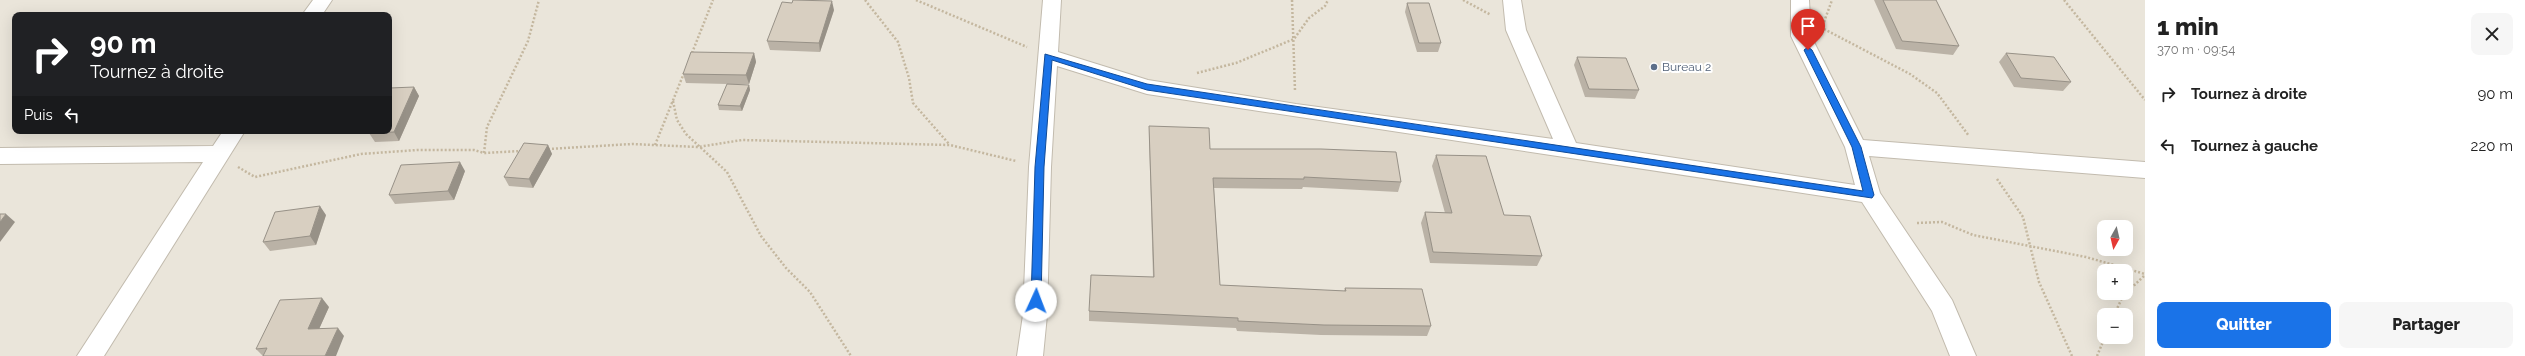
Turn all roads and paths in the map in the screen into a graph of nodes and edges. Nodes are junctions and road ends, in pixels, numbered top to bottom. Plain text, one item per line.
1 (323, 0) edge
2 (539, 0) edge
3 (713, 0) edge
4 (865, 0) edge
5 (916, 0) edge
6 (1052, 0) edge
7 (1292, 0) edge
8 (1328, 0) edge
9 (1512, 0) edge
10 (1800, 0) edge
11 (2064, 0) edge
12 (314, 12) edge
13 (1294, 39) junction
14 (1048, 56) junction
15 (690, 58) edge
16 (684, 72) edge
17 (1191, 75) dead end
18 (2145, 100) edge
19 (673, 101) junction
20 (1296, 111) junction
21 (232, 134) edge
22 (656, 145) junction
23 (950, 145) junction
24 (698, 147) junction
25 (1856, 147) junction
26 (546, 149) edge
27 (1568, 149) junction
28 (523, 150) edge
29 (484, 153) junction
30 (219, 154) junction
31 (0, 156) edge
32 (1040, 167) junction
33 (2145, 170) edge
34 (1869, 195) junction
35 (1883, 215) junction
36 (2145, 274) edge
37 (2117, 308) edge
38 (2102, 344) edge
39 (90, 356) edge
40 (851, 356) edge
41 (1030, 356) edge
42 (1963, 356) edge
43 (2097, 356) edge

1 - 12 street
2 - 29 path
3 - 15 path
4 - 23 path
5 - 14 path
6 - 14 street
7 - 13 path
8 - 13 path
9 - 27 street
10 - 25 street
11 - 18 path
13 - 17 path
13 - 20 path
14 - 20 street
14 - 32 street
16 - 19 path
19 - 22 path
19 - 24 path
20 - 27 street
21 - 30 street
22 - 24 path
22 - 26 path
23 - 24 path
23 - 32 path
24 - 40 path
25 - 33 street
25 - 34 street
27 - 34 street
28 - 29 path
29 - 30 path
30 - 31 street
30 - 39 street
32 - 41 street
34 - 35 street
35 - 36 path
35 - 42 street
36 - 37 path
38 - 43 path

